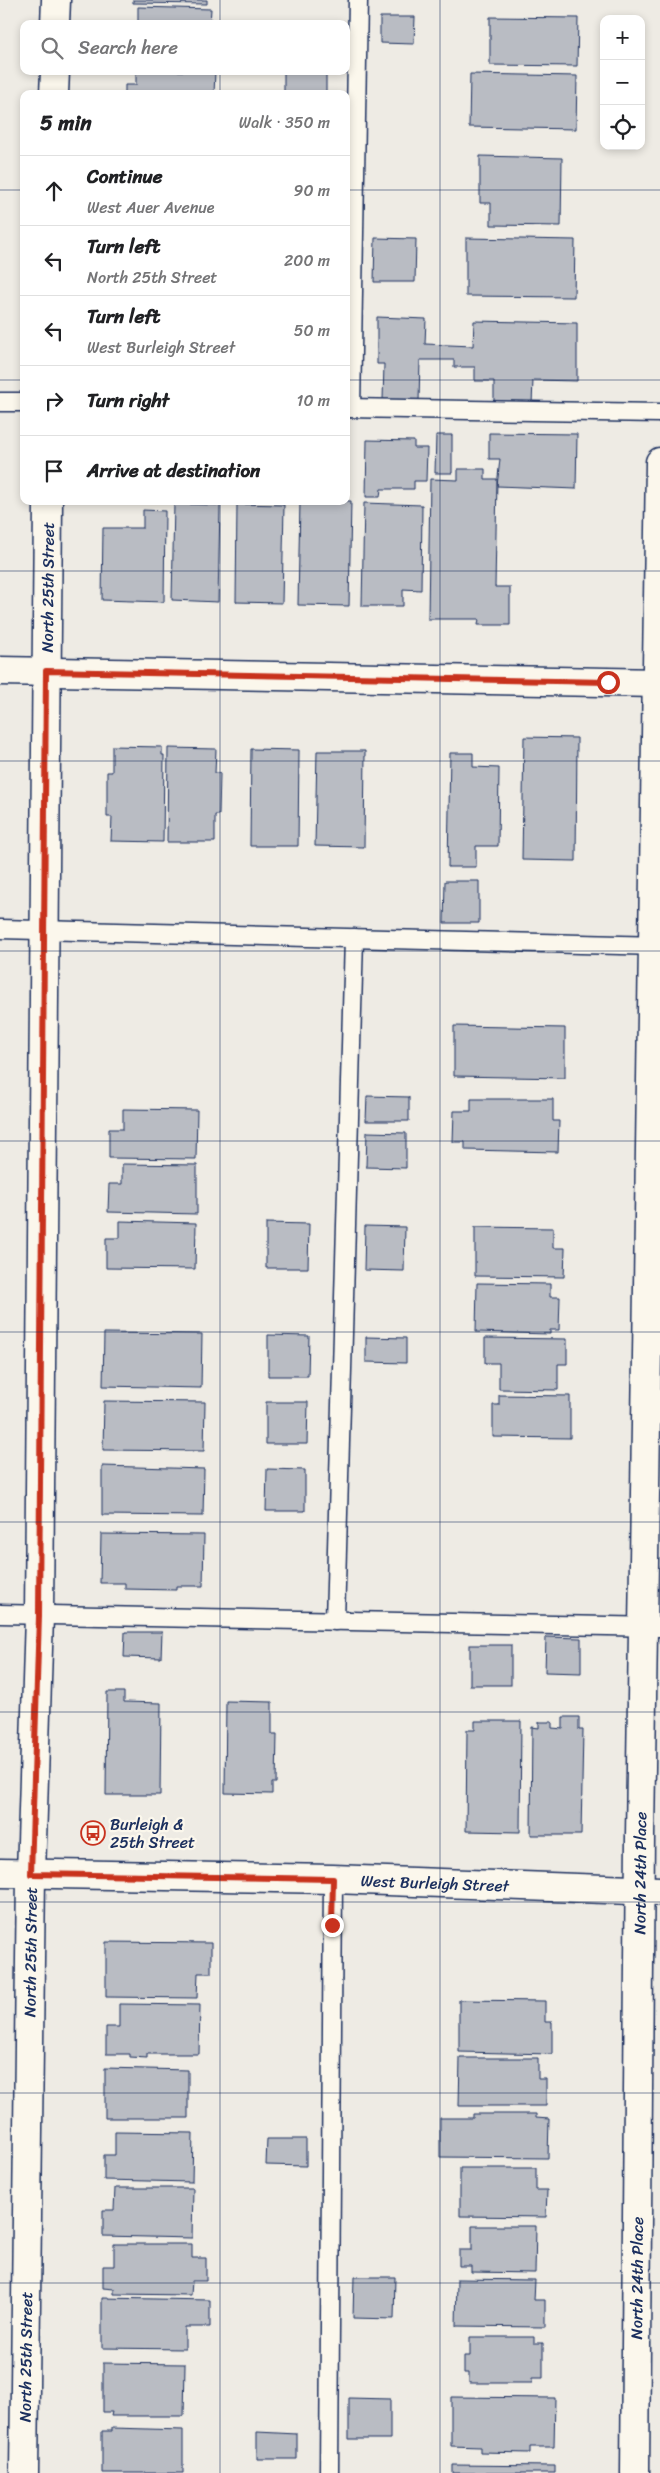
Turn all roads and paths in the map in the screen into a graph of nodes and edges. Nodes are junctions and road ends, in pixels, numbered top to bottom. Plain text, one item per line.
1 (56, 0) edge
2 (358, 0) edge
3 (55, 20) edge
4 (55, 75) edge
5 (54, 90) edge
6 (350, 363) edge
7 (0, 402) edge
8 (20, 402) edge
9 (350, 408) edge
10 (660, 413) edge
11 (660, 462) edge
12 (48, 505) edge
13 (0, 671) edge
14 (46, 671) junction
15 (658, 683) edge
16 (0, 930) edge
17 (44, 930) junction
18 (354, 938) junction
19 (656, 946) edge
20 (0, 1614) edge
21 (39, 1616) junction
22 (335, 1621) junction
23 (651, 1627) edge
24 (0, 1873) edge
25 (31, 1874) junction
26 (333, 1879) junction
27 (650, 1890) edge
28 (24, 2473) edge
29 (329, 2473) edge
30 (635, 2473) edge

1 - 3 street
2 - 6 lane
4 - 5 street
7 - 8 lane
9 - 10 lane
11 - 15 street, North 24th Place
12 - 14 street, North 25th Street
13 - 14 street
14 - 15 street
14 - 17 street, North 25th Street
15 - 19 street, North 24th Place
16 - 17 lane
17 - 18 lane
17 - 21 street, North 25th Street
18 - 19 lane
18 - 22 lane
19 - 23 street, North 24th Place
20 - 21 lane
21 - 22 lane
21 - 25 street, North 25th Street
22 - 23 lane
23 - 27 street, North 24th Place
24 - 25 street, West Burleigh Street
25 - 26 street, West Burleigh Street
25 - 28 street, North 25th Street
26 - 27 street, West Burleigh Street
26 - 29 lane
27 - 30 street, North 24th Place

